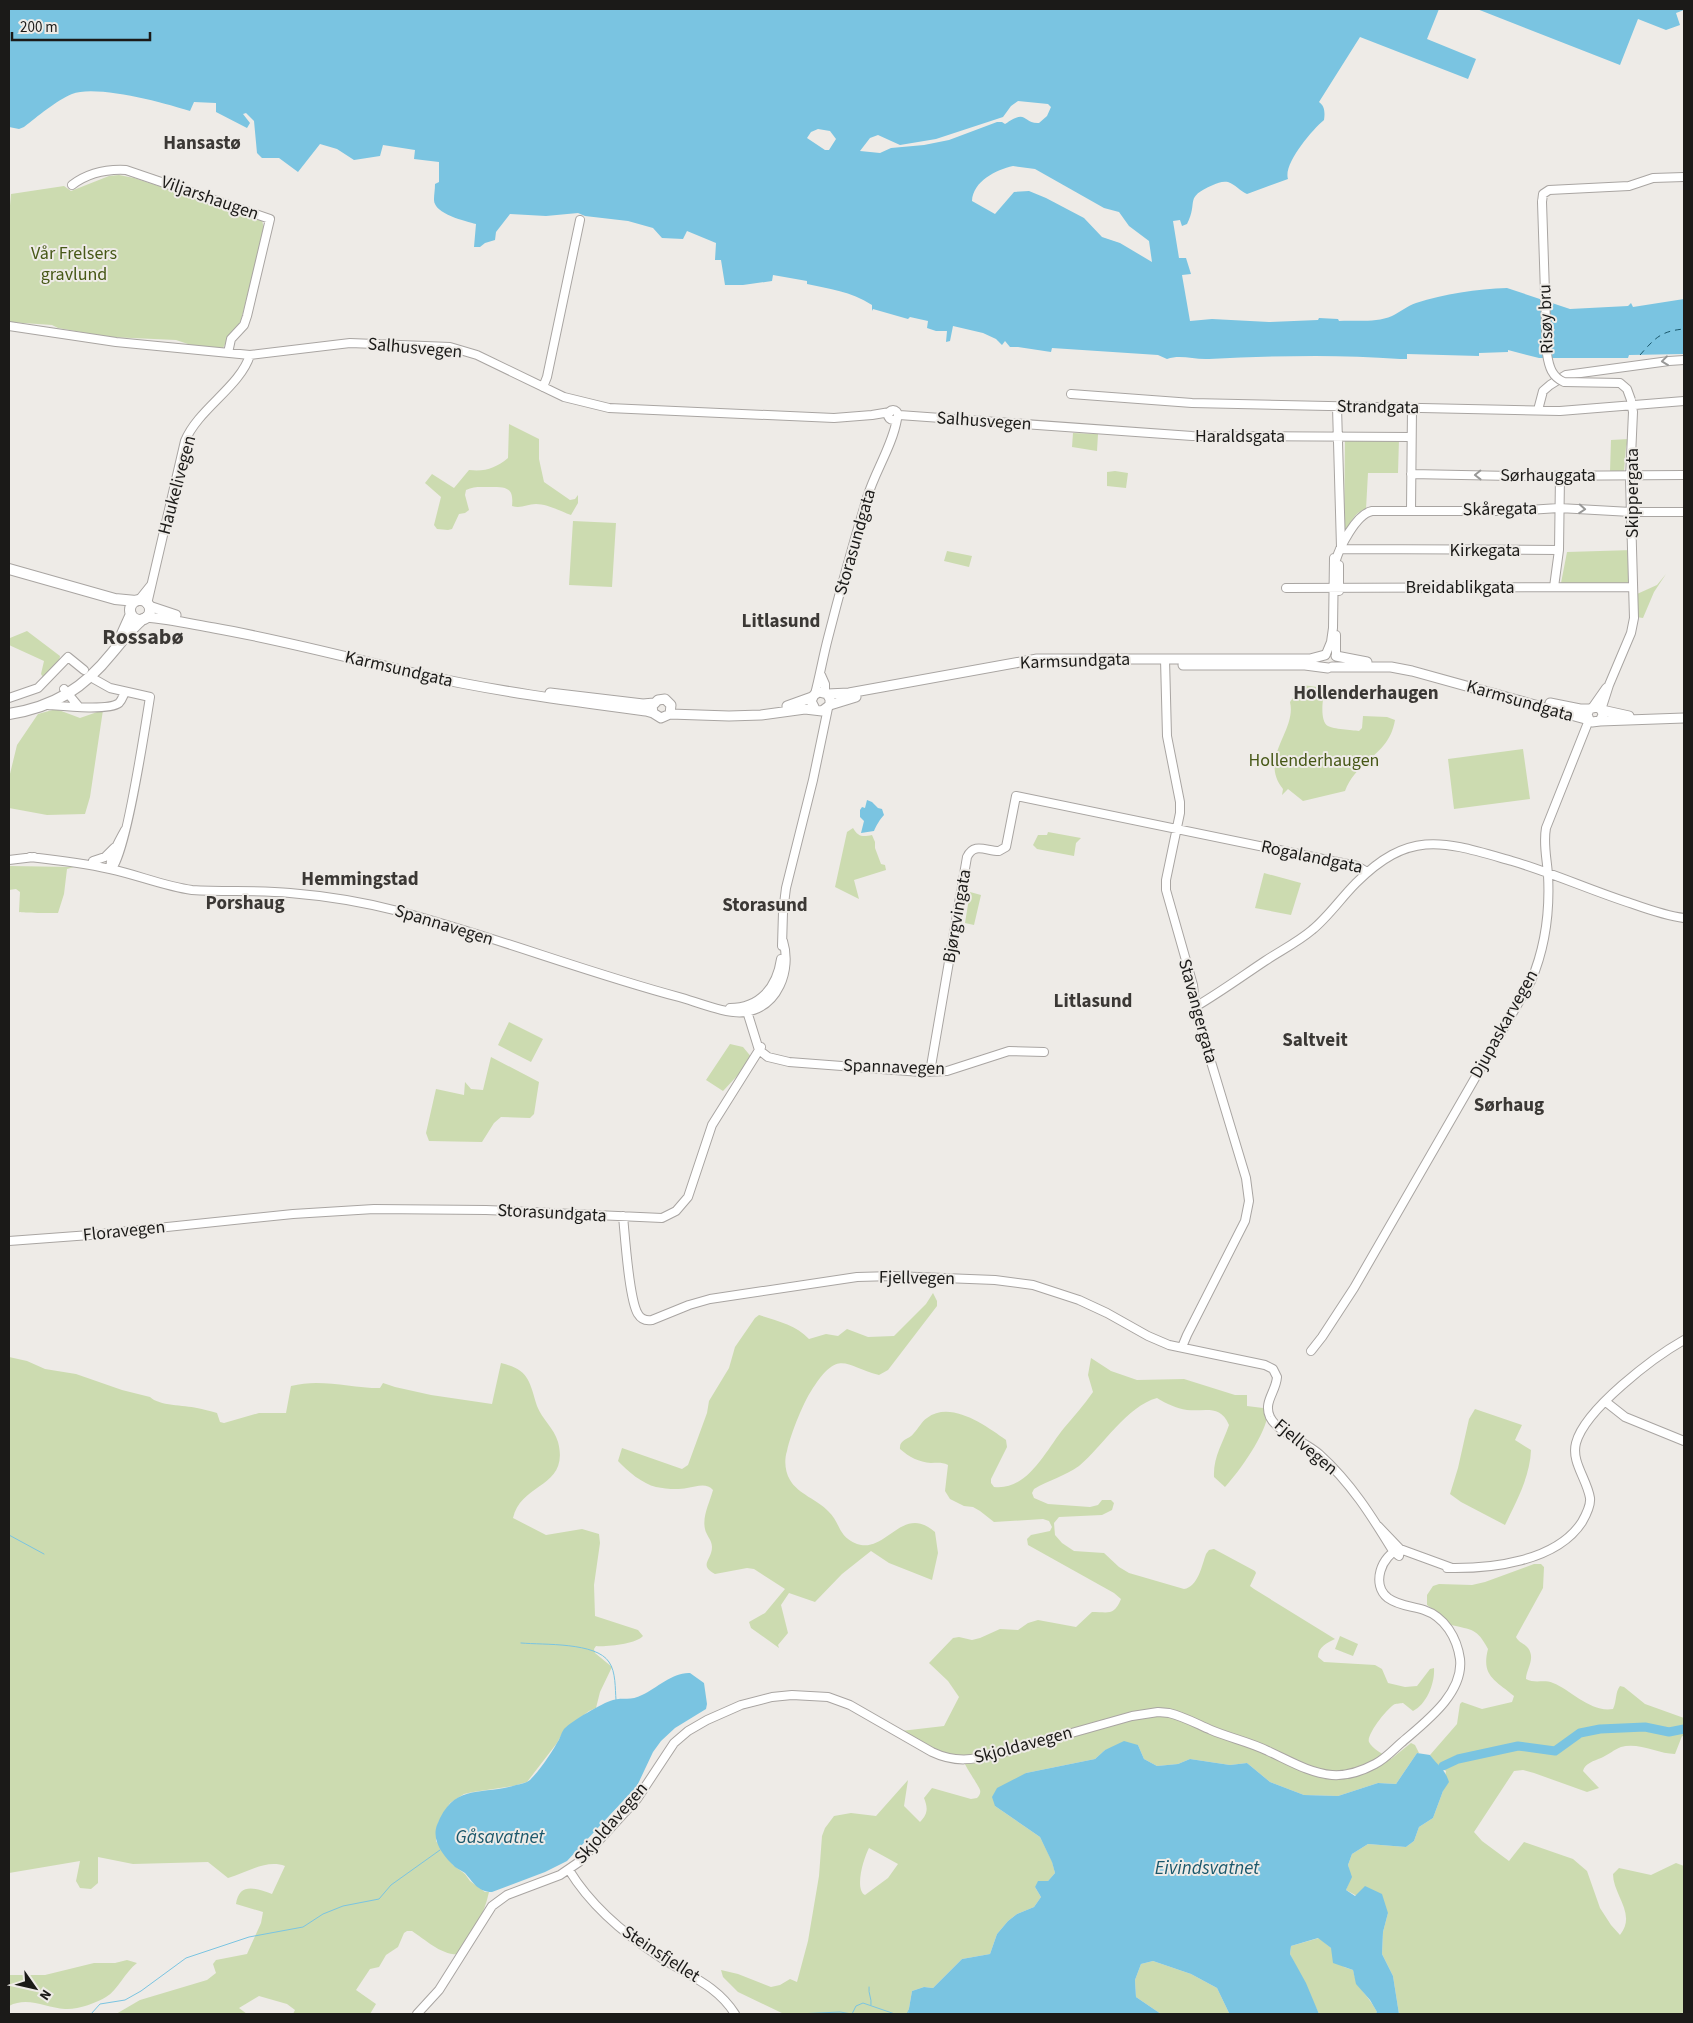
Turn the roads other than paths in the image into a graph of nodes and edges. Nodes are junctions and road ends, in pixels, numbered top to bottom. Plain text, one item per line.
1 (1684, 177) edge
2 (72, 185) dead end
3 (580, 220) dead end
4 (9, 326) edge
5 (228, 353) junction
6 (250, 355) junction
7 (1684, 360) edge
8 (543, 387) junction
9 (1071, 394) dead end
10 (1684, 401) edge
11 (1632, 402) junction
12 (1337, 407) junction
13 (1412, 408) junction
14 (1538, 410) junction
15 (893, 416) junction
16 (1069, 427) joint
17 (1337, 437) junction
18 (1411, 437) junction
19 (1411, 474) junction
20 (1630, 474) junction
21 (1560, 475) junction
22 (1684, 475) edge
23 (1560, 508) junction
24 (1411, 511) junction
25 (1631, 512) junction
26 (1684, 512) edge
27 (1340, 537) junction
28 (1340, 550) junction
29 (1558, 550) junction
30 (1335, 563) junction
31 (9, 569) edge
32 (9, 573) edge
33 (1554, 587) junction
34 (1634, 587) junction
35 (1286, 588) dead end
36 (1336, 588) junction
37 (143, 602) junction
38 (131, 613) junction
39 (145, 618) junction
40 (1331, 655) junction
41 (1165, 662) junction
42 (1330, 667) junction
43 (84, 670) dead end
44 (821, 675) junction
45 (94, 679) dead end
46 (125, 692) junction
47 (66, 693) junction
48 (826, 694) junction
49 (814, 696) junction
50 (9, 698) edge
51 (654, 702) junction
52 (46, 704) junction
53 (75, 707) junction
54 (829, 707) junction
55 (670, 709) junction
56 (1596, 709) junction
57 (816, 710) junction
58 (653, 713) junction
59 (9, 714) edge
60 (1684, 714) edge
61 (1684, 718) edge
62 (1594, 721) junction
63 (822, 735) junction
64 (1016, 796) joint
65 (1177, 828) junction
66 (125, 830) junction
67 (119, 843) junction
68 (30, 857) junction
69 (9, 860) edge
70 (93, 862) junction
71 (112, 867) junction
72 (1367, 872) junction
73 (1548, 873) junction
74 (1684, 918) edge
75 (1195, 1007) junction
76 (747, 1010) junction
77 (760, 1048) junction
78 (1044, 1052) dead end
79 (930, 1072) junction
80 (623, 1216) junction
81 (240, 1219) joint
82 (9, 1241) edge
83 (1684, 1340) edge
84 (1182, 1348) junction
85 (1311, 1351) dead end
86 (1606, 1402) junction
87 (1684, 1441) edge
88 (1397, 1552) junction
89 (569, 1870) junction
90 (417, 2014) edge
91 (735, 2014) edge

1 - 11 street, Risøy bru, bridge
2 - 5 street, Viljarshaugen
3 - 8 street
4 - 5 street, Salhusvegen
5 - 6 street, Salhusvegen
6 - 8 street, Salhusvegen
6 - 37 street, Haukelivegen
7 -> 14 street
8 - 15 street, Salhusvegen
9 - 12 street, Strandgata
10 - 11 street, Strandgata
11 - 14 street, Strandgata
11 - 20 street, Skippergata
12 - 13 street, Strandgata
12 - 17 street
13 - 14 street, Strandgata
13 - 18 street
15 - 16 street, Salhusvegen
15 - 44 street, Storasundgata
16 - 17 street, Haraldsgata
17 - 18 street, Haraldsgata
17 - 27 street
18 - 19 street
21 -> 19 street, Sørhauggata
19 - 24 street
20 - 21 street, Sørhauggata
20 - 22 street, Sørhauggata
20 - 25 street, Skippergata
21 - 23 street
23 - 24 street, Skåregata
23 -> 25 street, Skåregata
23 - 29 street
24 - 28 street, Skåregata
25 - 26 street, Skåregata
25 - 34 street, Skippergata
27 - 28 street
27 - 30 street
28 - 29 street, Kirkegata
28 - 30 street
28 - 36 street
29 - 33 street
30 - 36 street
31 - 37 highway, Karmsundgata
32 - 38 highway
33 - 34 street, Breidablikgata
33 - 36 street, Breidablikgata
34 - 56 street
35 - 36 street, Breidablikgata
36 - 40 street
37 - 38 highway
37 - 39 highway
37 - 51 main road, Karmsundgata
38 - 39 highway
38 - 47 highway
39 - 47 highway
39 - 58 main road, Karmsundgata
40 - 41 main road, Karmsundgata
40 - 42 main road
40 - 56 main road, Karmsundgata
41 - 42 main road, Karmsundgata
41 - 48 main road, Karmsundgata
41 - 54 main road, Karmsundgata
41 - 65 street, Stavangergata
42 - 62 main road, Karmsundgata
43 - 50 street
44 - 48 street, Storasundgata
44 - 49 street, Storasundgata
45 - 46 street
46 - 53 street
46 - 66 street
47 - 52 highway
47 - 53 street
47 - 59 highway
48 - 49 main road
48 - 54 main road
49 - 55 main road
49 - 57 main road
51 - 55 main road, Karmsundgata
51 - 58 main road
52 - 53 street
52 - 59 highway
54 - 57 main road
54 - 63 street
55 - 57 main road
55 - 58 main road, Karmsundgata
56 - 60 main road, Karmsundgata
56 - 62 main road
56 - 62 main road
57 - 63 street
61 - 62 main road, Karmsundgata
62 - 73 street, Djupaskarvegen
63 - 76 street
64 - 65 street, Rogalandgata
64 - 79 street, Bjørgvingata
65 - 72 street, Rogalandgata
65 - 75 street, Stavangergata
66 - 67 street
66 - 71 street
67 - 70 street
67 - 71 street
68 - 69 street, Spannavegen
68 - 70 street, Spannavegen
68 - 71 street, Spannavegen
70 - 71 street, Spannavegen
71 - 76 street, Spannavegen
72 - 73 street, Rogalandgata
72 - 75 street
73 - 74 street, Rogalandgata
73 - 85 street, Djupaskarvegen
75 - 84 street, Stavangergata
76 - 77 street
77 - 79 street, Spannavegen
77 - 80 street, Storasundgata
78 - 79 street, Spannavegen
80 - 81 street, Storasundgata
80 - 84 street, Fjellvegen
81 - 82 street, Floravegen
83 - 86 street
84 - 88 street, Fjellvegen
86 - 87 street
86 - 88 street
88 - 89 street, Skjoldavegen
89 - 90 street, Skjoldavegen
89 - 91 street, Steinsfjellet

